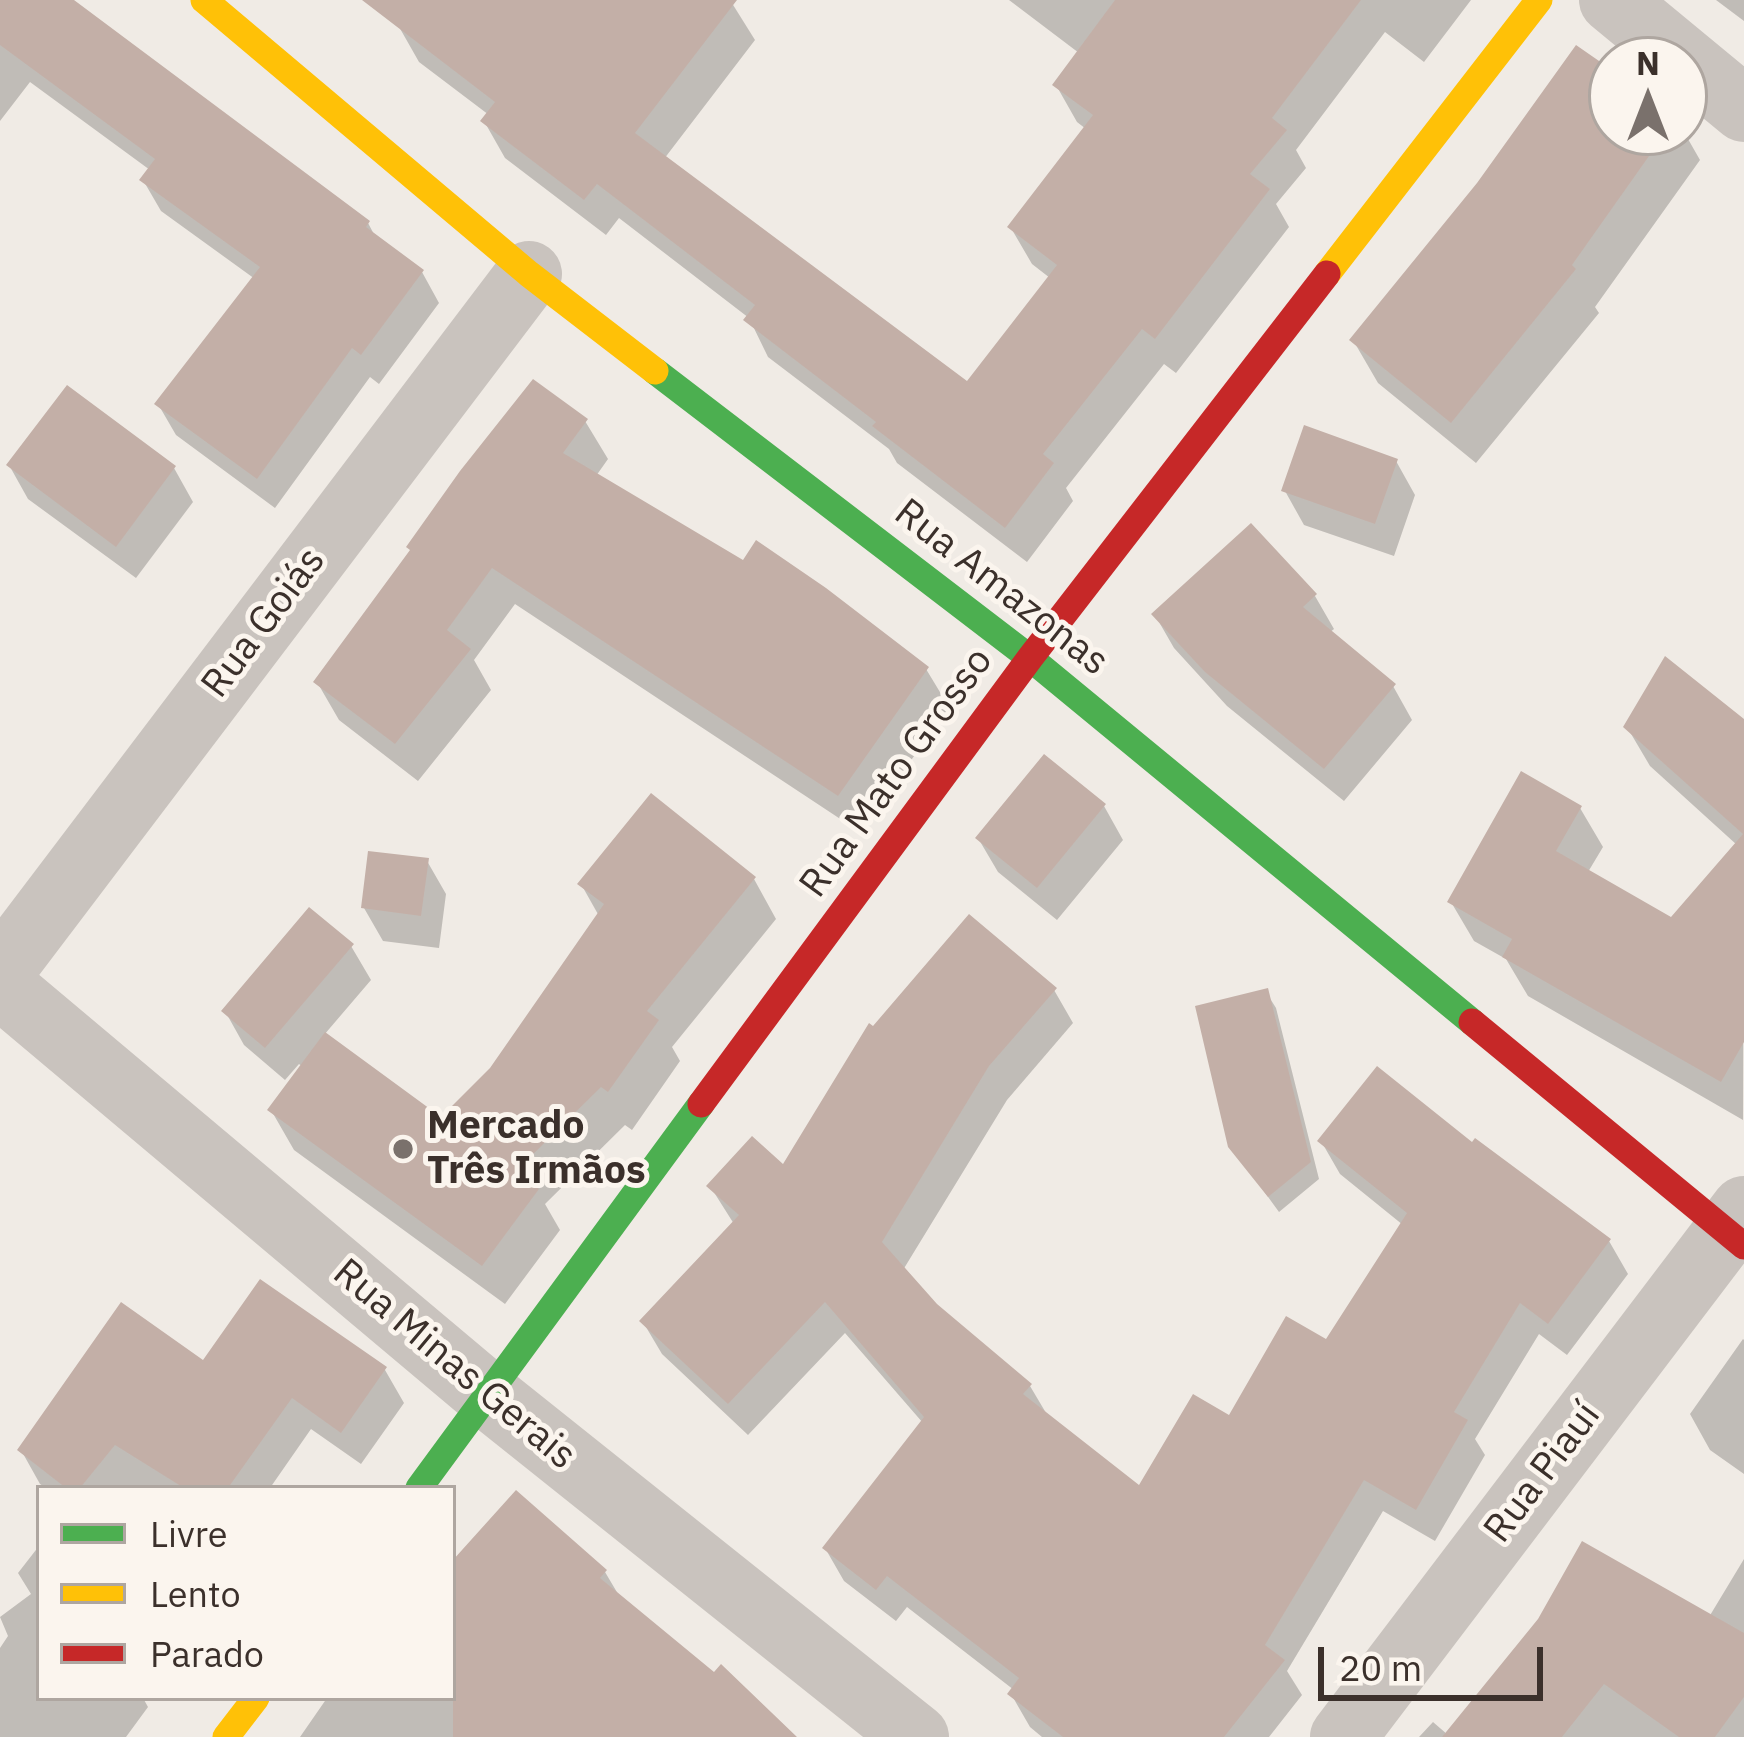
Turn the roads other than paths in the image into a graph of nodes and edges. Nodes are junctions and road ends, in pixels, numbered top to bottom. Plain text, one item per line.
1 (204, 0) edge
2 (1539, 0) edge
3 (1612, 0) edge
4 (1744, 109) edge
5 (529, 274) junction
6 (1030, 658) junction
7 (0, 972) edge
8 (0, 985) edge
9 (1738, 1229) edge
10 (490, 1397) junction
11 (421, 1485) edge
12 (254, 1701) edge
13 (226, 1737) edge
14 (916, 1737) edge
15 (1343, 1737) edge

1 - 5 street, Rua Amazonas
2 - 6 street, Rua Mato Grosso
3 - 4 street
5 - 6 street, Rua Amazonas
5 - 7 street, Rua Goiás
6 - 9 street, Rua Amazonas
6 - 10 street, Rua Mato Grosso
8 - 10 street, Rua Minas Gerais
9 - 15 street, Rua Piauí
10 - 11 street, Rua Mato Grosso
10 - 14 street, Rua Minas Gerais
12 - 13 street

